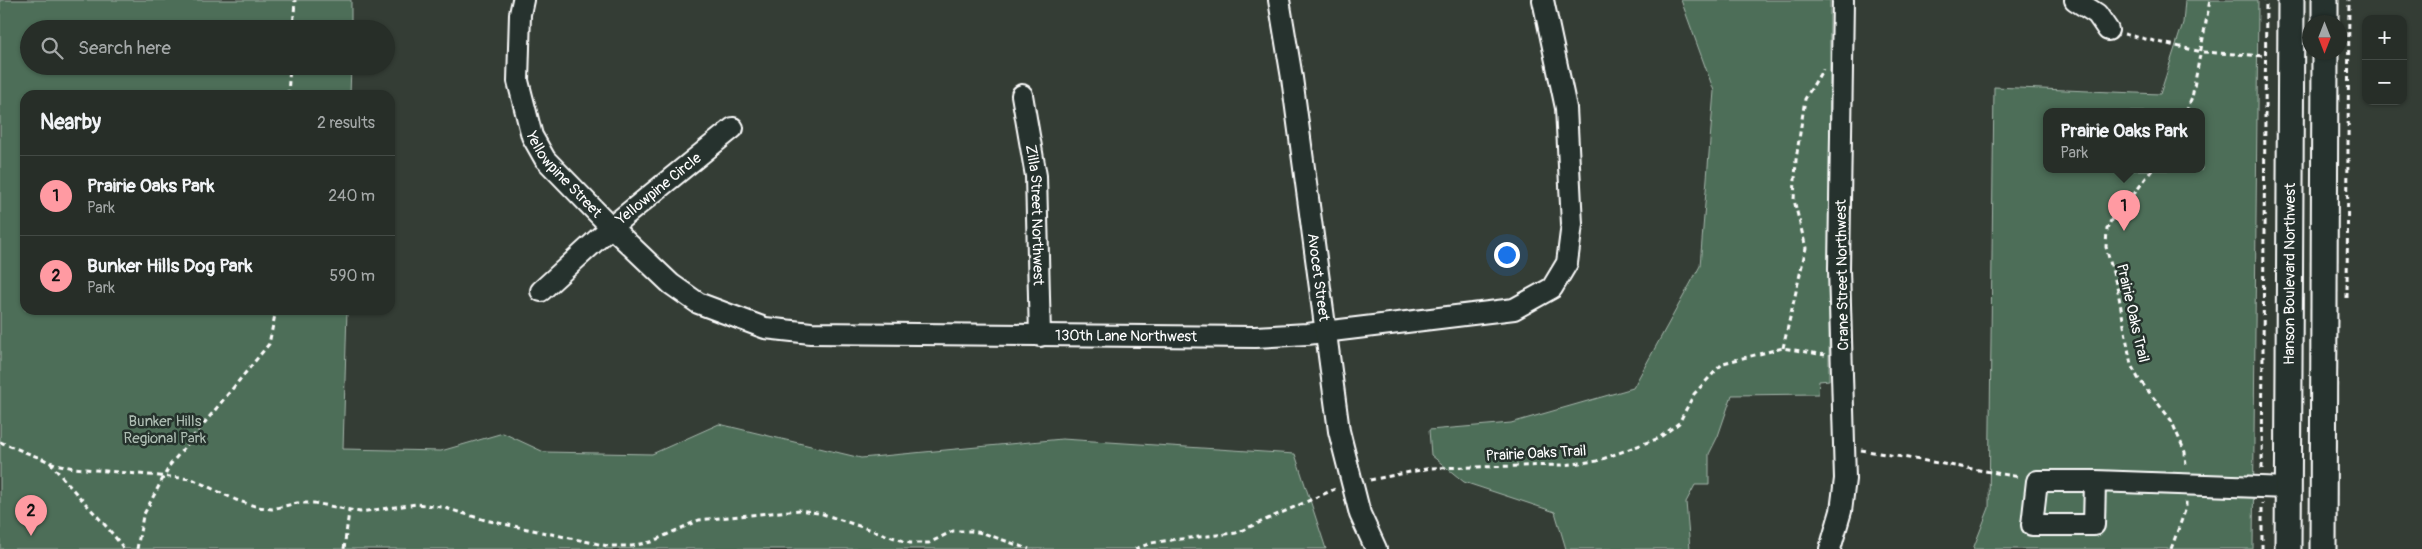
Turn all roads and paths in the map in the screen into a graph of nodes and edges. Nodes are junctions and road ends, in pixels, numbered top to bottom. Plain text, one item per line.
1 (295, 0) edge
2 (523, 0) edge
3 (1279, 0) edge
4 (1543, 0) edge
5 (1843, 0) edge
6 (2075, 0) edge
7 (2210, 0) edge
8 (2266, 0) edge
9 (2291, 0) edge
10 (2326, 0) edge
11 (2349, 0) edge
12 (2325, 15) edge
13 (294, 20) edge
14 (2108, 30) joint
15 (2202, 52) junction
16 (2266, 56) junction
17 (2325, 60) edge
18 (1824, 67) dead end
19 (289, 75) edge
20 (288, 90) edge
21 (1022, 95) dead end
22 (2188, 108) edge
23 (733, 128) dead end
24 (2150, 173) edge
25 (611, 227) junction
26 (541, 291) dead end
27 (698, 304) joint
28 (2347, 304) dead end
29 (275, 315) edge
30 (1327, 332) junction
31 (1040, 336) junction
32 (1783, 348) junction
33 (1843, 358) junction
34 (0, 442) edge
35 (1845, 450) junction
36 (49, 462) junction
37 (166, 476) junction
38 (2262, 476) dead end
39 (1369, 480) dead end
40 (2037, 481) junction
41 (2095, 481) junction
42 (2187, 484) junction
43 (2288, 488) junction
44 (1333, 489) dead end
45 (2262, 498) dead end
46 (349, 512) junction
47 (124, 549) edge
48 (137, 549) edge
49 (344, 549) edge
50 (1029, 549) edge
51 (1135, 549) edge
52 (1376, 549) edge
53 (1830, 549) edge
54 (2171, 549) edge
55 (2262, 549) edge
56 (2288, 549) edge
57 (2323, 549) edge

1 - 13 path
2 - 25 street, Yellowpine Street
3 - 30 street, Avocet Street
4 - 30 street, 130th Lane Northwest
5 - 33 street, Crane Street Northwest
6 - 14 street
7 - 15 path
8 - 16 path
9 - 43 main road, Hanson Boulevard Northwest
10 - 12 main road
11 - 28 path
14 - 15 path
15 - 16 path
15 - 22 path
16 - 38 path
17 - 57 main road
18 - 32 path
19 - 20 path
21 - 31 street, Zilla Street Northwest
23 - 25 street, Yellowpine Circle
24 - 42 path, Prairie Oaks Trail
25 - 26 street, Yellowpine Circle
25 - 27 street, Yellowpine Street
27 - 31 street, 130th Lane Northwest
29 - 37 path
30 - 31 street, 130th Lane Northwest
30 - 52 street, Avocet Street
32 - 33 path, Prairie Oaks Trail
32 - 39 path, Prairie Oaks Trail
33 - 35 street, Crane Street Northwest
34 - 36 path
35 - 40 path
35 - 53 street, Crane Street Northwest
36 - 37 path
36 - 47 path
37 - 46 path
37 - 48 path
40 - 41 street
40 - 41 street
41 - 42 street
42 - 43 street
42 - 54 path, Prairie Oaks Trail
43 - 56 main road, Hanson Boulevard Northwest
44 - 51 path
45 - 55 path
46 - 49 path
46 - 50 path

